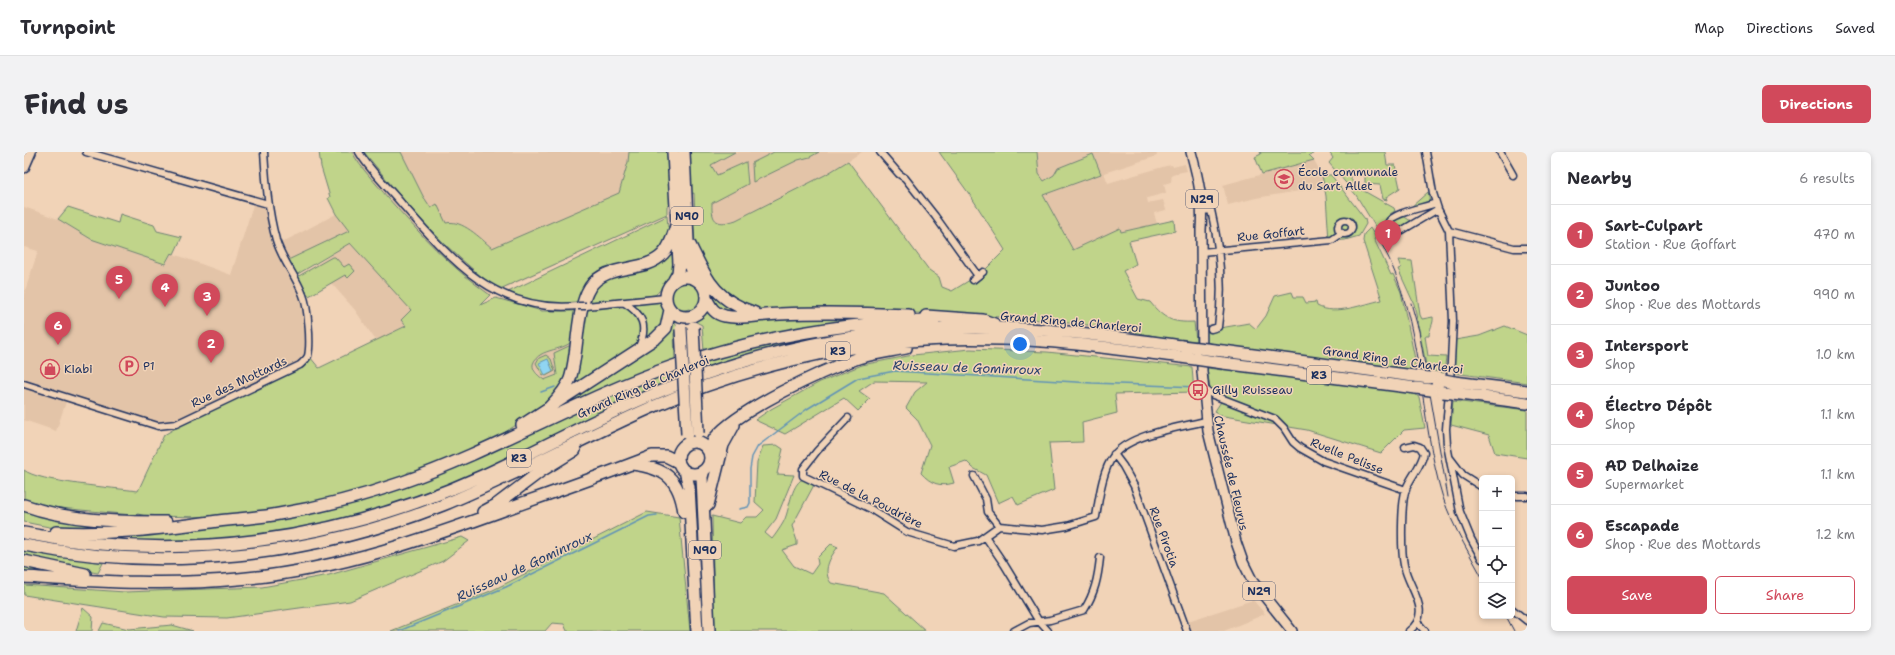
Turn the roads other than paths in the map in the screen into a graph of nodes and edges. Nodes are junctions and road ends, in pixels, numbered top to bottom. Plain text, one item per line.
1 (31, 152) edge
2 (86, 152) edge
3 (264, 152) edge
4 (359, 152) edge
5 (673, 152) edge
6 (684, 152) edge
7 (880, 152) edge
8 (1191, 152) edge
9 (1426, 152) edge
10 (1500, 152) edge
11 (24, 168) edge
12 (1195, 168) junction
13 (1513, 175) dead end
14 (268, 204) junction
15 (1437, 206) junction
16 (1202, 211) junction
17 (676, 224) junction
18 (1201, 230) junction
19 (1449, 231) junction
20 (1342, 233) dead end
21 (688, 240) junction
22 (1527, 248) edge
23 (1219, 251) junction
24 (1201, 252) junction
25 (697, 279) junction
26 (674, 280) junction
27 (972, 280) dead end
28 (665, 298) junction
29 (706, 298) junction
30 (624, 302) junction
31 (673, 312) junction
32 (760, 314) junction
33 (696, 315) junction
34 (983, 320) junction
35 (1002, 328) junction
36 (1211, 329) dead end
37 (948, 339) junction
38 (638, 349) junction
39 (24, 384) edge
40 (1203, 388) junction
41 (1527, 391) edge
42 (1527, 403) edge
43 (546, 411) junction
44 (848, 418) dead end
45 (737, 420) junction
46 (1206, 421) junction
47 (606, 428) junction
48 (690, 437) junction
49 (491, 444) junction
50 (1405, 447) dead end
51 (706, 448) junction
52 (1114, 454) junction
53 (1449, 457) junction
54 (632, 464) junction
55 (682, 467) junction
56 (704, 470) junction
57 (974, 476) dead end
58 (1479, 485) edge
59 (1406, 490) junction
60 (1515, 496) edge
61 (1527, 496) edge
62 (24, 505) edge
63 (209, 522) junction
64 (704, 526) junction
65 (1000, 526) junction
66 (453, 528) junction
67 (691, 530) junction
68 (26, 533) edge
69 (985, 536) junction
70 (24, 545) edge
71 (1479, 554) edge
72 (1100, 558) dead end
73 (24, 561) edge
74 (24, 577) edge
75 (123, 581) junction
76 (1515, 611) edge
77 (1038, 620) junction
78 (1527, 621) edge
79 (1417, 622) junction
80 (697, 631) edge
81 (709, 631) edge
82 (1014, 631) edge
83 (1048, 631) edge
84 (1187, 631) edge
85 (1292, 631) edge
86 (1409, 631) edge
87 (1425, 631) edge

1 - 11 main road
2 - 14 street
3 - 14 street, Rue des Mottards
4 - 30 street, bridge
5 - 17 highway, N90
6 - 21 highway, N90
7 - 27 street
8 - 12 main road, Chaussée de Fleurus / N29
9 - 15 street
10 - 13 street
12 - 16 main road, Chaussée de Fleurus / N29
12 - 18 main road, Chaussée de Fleurus / N29
14 - 39 street, Rue des Mottards
15 - 15 street
15 - 19 street
16 - 18 main road, Chaussée de Fleurus / N29
16 - 23 street
17 - 26 highway, N90
17 - 43 highway
18 - 24 main road, Chaussée de Fleurus / N29
19 - 22 street
19 - 53 street
20 - 23 street, Rue Goffart
21 - 25 highway, N90
21 - 32 highway
23 - 24 street, Rue Goffart
23 - 36 street
24 - 40 main road, Chaussée de Fleurus / N29
25 - 26 highway
25 - 29 highway
26 - 28 highway
28 - 30 street
28 - 31 highway
29 - 32 highway
29 - 33 highway
30 - 38 street
31 - 33 highway
31 - 38 highway
31 - 48 highway, bridge
32 - 34 highway
33 - 48 highway, bridge
34 - 35 highway
34 - 49 highway
35 - 41 highway, Grand Ring de Charleroi / R3, bridge
35 - 68 highway, Grand Ring de Charleroi / R3
37 - 42 highway, Grand Ring de Charleroi / R3, bridge
37 - 45 highway
37 - 47 highway, Grand Ring de Charleroi / R3
38 - 43 highway
40 - 46 main road, Chaussée de Fleurus / N29
40 - 59 street, Ruelle Pelisse
43 - 49 highway
44 - 69 street, Rue de la Poudrière
45 - 51 highway
45 - 64 highway
46 - 52 street
46 - 85 main road, Chaussée de Fleurus / N29
47 - 66 highway
47 - 70 highway, Grand Ring de Charleroi / R3
48 - 51 highway
48 - 51 highway
48 - 55 highway
49 - 63 highway, R3
50 - 59 street
51 - 56 highway
52 - 65 street
52 - 84 street, Rue Pirotia
53 - 58 street
53 - 71 street
54 - 55 highway
54 - 66 highway
54 - 67 highway
55 - 56 highway
55 - 67 highway, N90
56 - 64 highway, N90
57 - 65 street
59 - 79 street
60 - 61 street
62 - 63 highway
63 - 68 highway
64 - 81 highway, N90
65 - 69 street, Rue de la Poudrière
66 - 75 highway
67 - 80 highway, N90
69 - 77 street
72 - 77 street
73 - 75 highway
74 - 75 highway
76 - 78 street
77 - 82 street
77 - 83 street
79 - 86 street
79 - 87 street

